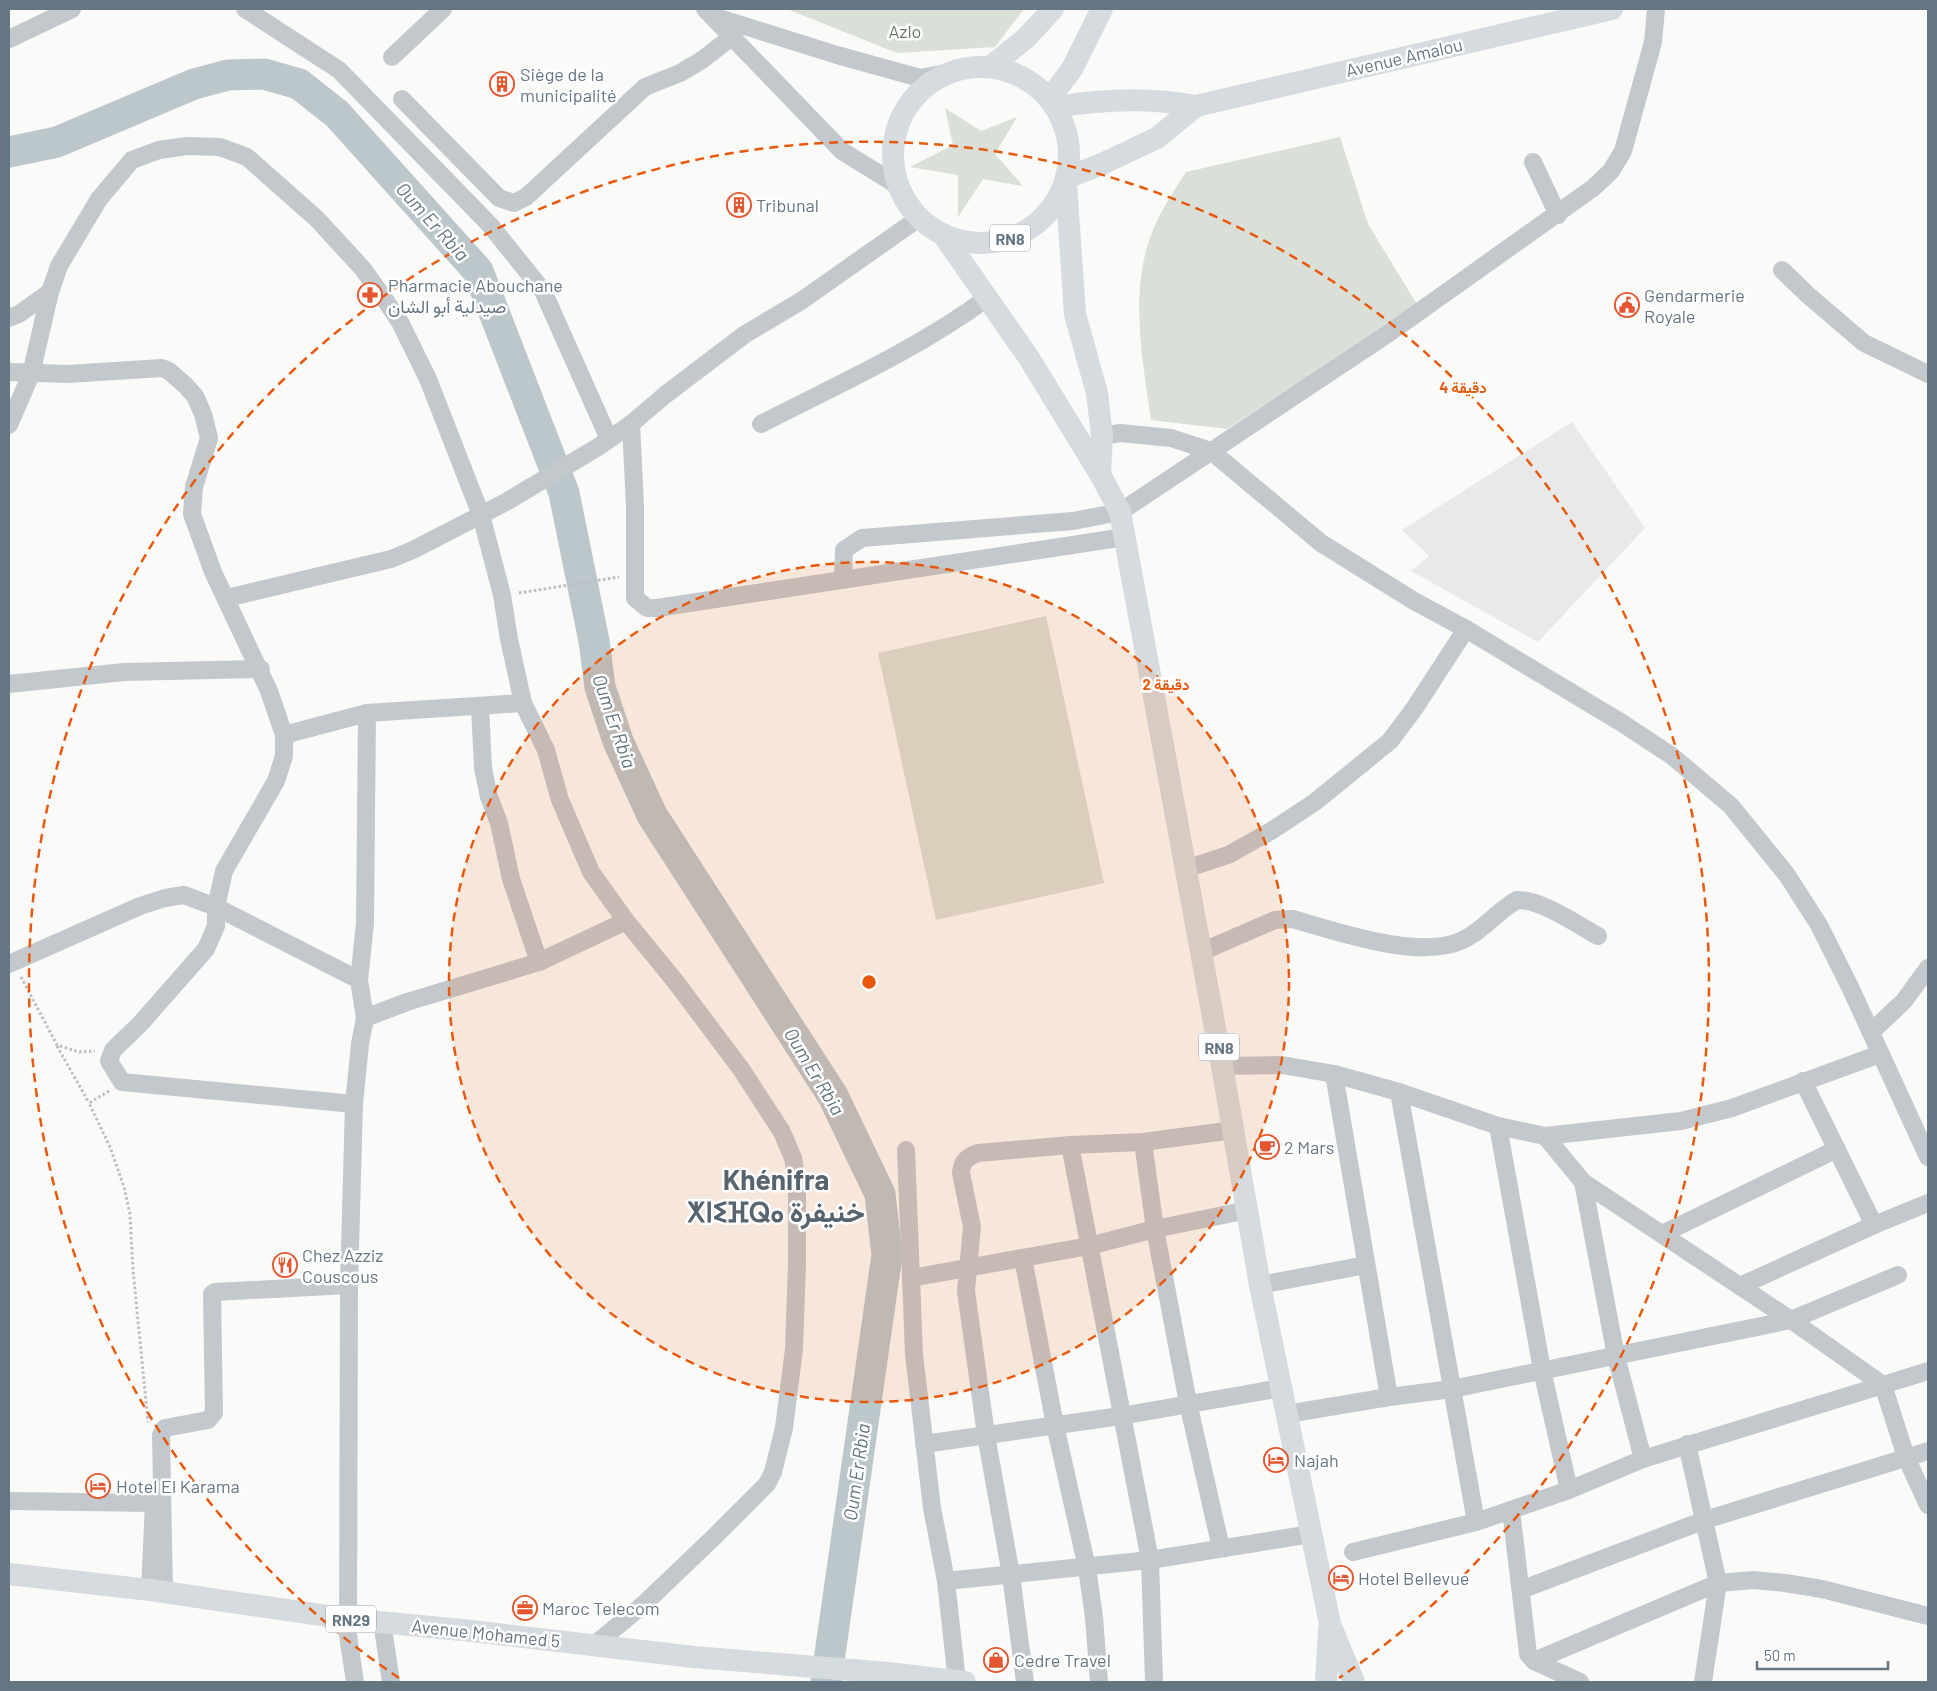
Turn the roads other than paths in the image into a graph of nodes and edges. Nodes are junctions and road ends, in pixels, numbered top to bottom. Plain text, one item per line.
1 (72, 9) edge
2 (245, 9) edge
3 (443, 9) edge
4 (1053, 9) edge
5 (1102, 9) edge
6 (1612, 9) edge
7 (1656, 9) edge
8 (708, 12) edge
9 (733, 36) junction
10 (9, 39) edge
11 (392, 57) dead end
12 (990, 67) junction
13 (952, 72) junction
14 (402, 99) dead end
15 (1053, 103) junction
16 (1196, 106) junction
17 (1533, 162) dead end
18 (1066, 180) junction
19 (897, 184) junction
20 (1558, 215) junction
21 (919, 218) junction
22 (944, 236) junction
23 (1782, 270) dead end
24 (50, 292) junction
25 (987, 298) junction
26 (9, 318) edge
27 (9, 372) edge
28 (31, 374) junction
29 (1928, 374) edge
30 (631, 424) junction
31 (761, 424) dead end
32 (9, 425) edge
33 (1102, 436) junction
34 (603, 443) junction
35 (1211, 451) junction
36 (1100, 474) junction
37 (1120, 512) junction
38 (481, 514) junction
39 (1125, 537) junction
40 (843, 580) junction
41 (227, 598) junction
42 (1466, 629) junction
43 (261, 669) junction
44 (9, 684) edge
45 (523, 703) junction
46 (480, 706) junction
47 (367, 713) junction
48 (284, 736) junction
49 (1185, 869) junction
50 (216, 907) junction
51 (626, 921) junction
52 (1598, 936) dead end
53 (1201, 952) junction
54 (539, 962) junction
55 (11, 963) edge
56 (1928, 968) edge
57 (359, 980) junction
58 (365, 1018) junction
59 (1871, 1032) junction
60 (1880, 1054) junction
61 (1222, 1066) junction
62 (1334, 1074) junction
63 (1803, 1081) junction
64 (1399, 1092) junction
65 (354, 1104) junction
66 (1498, 1126) junction
67 (1234, 1130) junction
68 (1545, 1136) junction
69 (1144, 1142) junction
70 (1070, 1145) junction
71 (1837, 1149) junction
72 (906, 1150) dead end
73 (1928, 1157) edge
74 (1583, 1182) junction
75 (1928, 1203) edge
76 (1248, 1210) junction
77 (1874, 1225) junction
78 (1155, 1229) junction
79 (1662, 1234) junction
80 (1089, 1246) junction
81 (1024, 1258) junction
82 (1366, 1265) junction
83 (968, 1268) junction
84 (1898, 1275) dead end
85 (911, 1278) junction
86 (1260, 1284) junction
87 (349, 1285) junction
88 (1740, 1286) junction
89 (1792, 1320) junction
90 (1616, 1356) junction
91 (1542, 1370) junction
92 (1928, 1371) edge
93 (1882, 1384) junction
94 (1281, 1388) junction
95 (1452, 1389) junction
96 (1389, 1397) junction
97 (1188, 1403) junction
98 (1287, 1414) junction
99 (1121, 1416) junction
100 (1055, 1425) junction
101 (986, 1435) junction
102 (924, 1444) junction
103 (1687, 1444) junction
104 (1928, 1452) edge
105 (1906, 1457) junction
106 (1643, 1459) junction
107 (1569, 1490) junction
108 (9, 1501) edge
109 (1928, 1505) edge
110 (1511, 1510) junction
111 (1705, 1520) junction
112 (1476, 1522) junction
113 (1311, 1534) junction
114 (1221, 1548) junction
115 (1353, 1552) dead end
116 (1150, 1560) junction
117 (1087, 1568) junction
118 (9, 1574) edge
119 (1011, 1575) junction
120 (946, 1581) junction
121 (1718, 1583) junction
122 (1522, 1589) junction
123 (157, 1591) junction
124 (1928, 1616) edge
125 (348, 1619) junction
126 (382, 1622) junction
127 (1330, 1624) junction
128 (593, 1646) junction
129 (1534, 1661) junction
130 (355, 1682) edge
131 (391, 1682) edge
132 (961, 1682) edge
133 (1025, 1682) edge
134 (1099, 1682) edge
135 (1154, 1682) edge
136 (1326, 1682) edge
137 (1332, 1682) edge
138 (1354, 1682) edge
139 (1580, 1682) edge
140 (1703, 1682) edge

1 - 10 street
2 - 34 street
3 - 11 street
4 - 12 main road
5 - 15 main road
6 - 16 main road, Avenue Amalou
7 - 20 street
8 - 9 street
8 - 13 street
9 - 14 street
9 - 19 street
12 - 13 main road, RN8
12 - 15 main road, RN8
13 - 19 main road, RN8
15 - 16 main road
15 - 18 main road, RN8
16 - 18 main road
17 - 20 street
18 - 22 main road, RN8
18 - 33 main road, RN8
19 - 21 main road, RN8
20 - 35 street
21 - 22 main road, RN8
21 - 30 street
22 - 25 main road, RN8
23 - 29 street
24 - 26 street
24 - 28 street
24 - 38 street
25 - 31 street
25 - 36 main road, RN8
27 - 28 street
28 - 32 street
28 - 41 street
30 - 34 street
30 - 40 street
33 - 35 street
33 - 36 main road, RN8
34 - 38 street
35 - 37 street
35 - 42 street
36 - 37 main road, RN8
37 - 39 main road, RN8
37 - 40 street
38 - 41 street
38 - 45 street
39 - 40 street
39 - 49 main road, RN8
41 - 43 street
42 - 49 street
42 - 59 street
43 - 44 street
43 - 48 street
45 - 46 street
45 - 51 street
46 - 47 street
46 - 54 street
47 - 48 street
47 - 57 street
48 - 50 street
49 - 53 main road, RN8
50 - 55 street
50 - 57 street
50 - 65 street
51 - 54 street
51 - 128 street
52 - 53 street
53 - 61 main road, RN8
54 - 58 street
56 - 59 street
57 - 58 street
58 - 65 street
59 - 60 street
60 - 63 street
60 - 73 street
61 - 62 street
61 - 67 main road, RN8
62 - 64 street
62 - 82 street
63 - 68 street
63 - 71 street
64 - 66 street
64 - 95 street
65 - 87 street
66 - 68 street
66 - 91 street
67 - 69 street
67 - 76 main road, RN8
68 - 74 street
69 - 70 street
69 - 78 street
70 - 80 street
70 - 83 street
71 - 77 street
71 - 79 street
72 - 85 street
74 - 79 street
74 - 90 street
75 - 77 street
76 - 78 street
76 - 86 main road, RN8
77 - 88 street
78 - 80 street
78 - 97 street
79 - 88 street
80 - 81 street
80 - 99 street
81 - 83 street
81 - 100 street
82 - 86 street
82 - 96 street
83 - 85 street
83 - 101 street
84 - 89 street
85 - 102 street
86 - 94 main road, RN8
87 - 123 street
87 - 125 street
88 - 89 street
89 - 90 street
89 - 93 street
90 - 91 street
90 - 106 street
91 - 95 street
91 - 107 street
92 - 93 street
93 - 103 street
93 - 105 street
94 - 97 street
94 - 98 main road, RN8
95 - 96 street
95 - 112 street
96 - 98 street
97 - 99 street
97 - 114 street
98 - 113 main road, RN8
99 - 100 street
99 - 116 street
100 - 101 street
100 - 117 street
101 - 102 street
101 - 119 street
102 - 120 street
103 - 106 street
103 - 111 street
104 - 105 street
105 - 109 street
105 - 111 street
106 - 107 street
107 - 110 street
108 - 123 street
110 - 112 street
110 - 122 street
111 - 121 street
111 - 122 street
112 - 115 street
113 - 114 street
113 - 127 main road, RN8
114 - 116 street
116 - 117 street
116 - 135 street
117 - 119 street
117 - 134 street
118 - 123 main road, Avenue Mohamed 5 / RN29
119 - 120 street
119 - 133 street
120 - 132 street
121 - 124 street
121 - 129 street
121 - 140 street
122 - 129 street
123 - 125 main road, Avenue Mohamed 5 / RN29
125 - 126 main road, Avenue Mohamed 5 / RN29
125 - 130 street
126 - 128 main road, Avenue Mohamed 5 / RN29
126 - 131 street
127 - 136 main road, RN8
127 - 138 main road, RN8
128 - 132 main road, Avenue Mohamed 5 / RN29
129 - 139 street
137 - 138 main road

